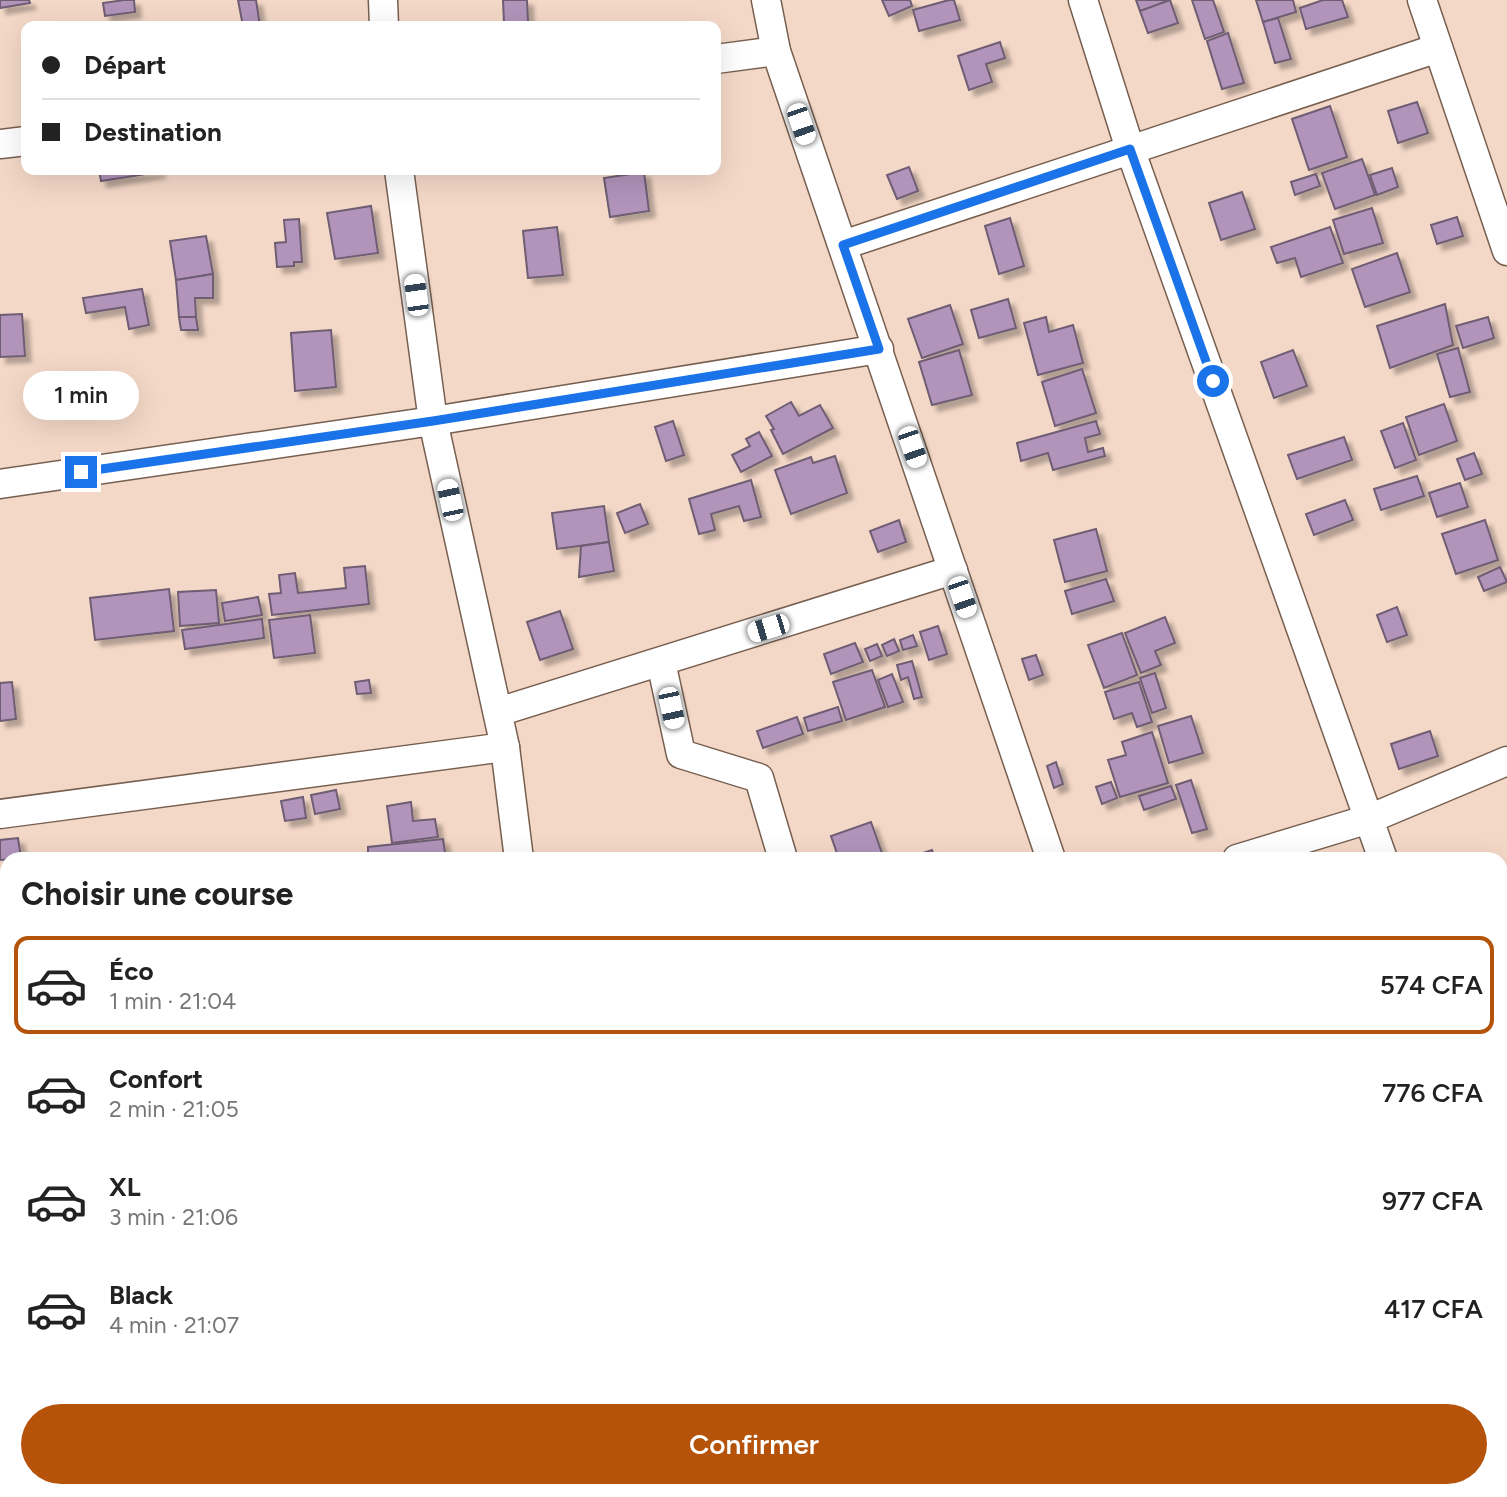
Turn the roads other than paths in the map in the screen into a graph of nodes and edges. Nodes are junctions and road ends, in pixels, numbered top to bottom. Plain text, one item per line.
1 (383, 0) edge
2 (766, 0) edge
3 (1083, 0) edge
4 (1422, 0) edge
5 (384, 21) edge
6 (1438, 48) junction
7 (776, 51) junction
8 (721, 58) edge
9 (21, 142) edge
10 (0, 144) edge
11 (1130, 149) junction
12 (400, 175) edge
13 (843, 245) junction
14 (1507, 251) edge
15 (879, 349) junction
16 (433, 421) junction
17 (0, 484) edge
18 (953, 570) junction
19 (661, 662) junction
20 (498, 712) junction
21 (505, 747) junction
22 (1507, 761) edge
23 (0, 814) edge
24 (1368, 819) junction
25 (518, 852) edge
26 (781, 852) edge
27 (1049, 852) edge
28 (1260, 852) edge
29 (1380, 852) edge

1 - 5 street
2 - 7 street
3 - 11 street
4 - 6 street
6 - 11 street
6 - 14 street
7 - 8 street
7 - 13 street
9 - 10 street
11 - 13 street
11 - 24 street
12 - 16 street
13 - 15 street
15 - 16 street
15 - 18 street
16 - 17 street
16 - 20 street
18 - 19 street
18 - 27 street
19 - 20 street
19 - 26 street
20 - 21 street
21 - 23 street
21 - 25 street
22 - 24 street
24 - 28 street
24 - 29 street

